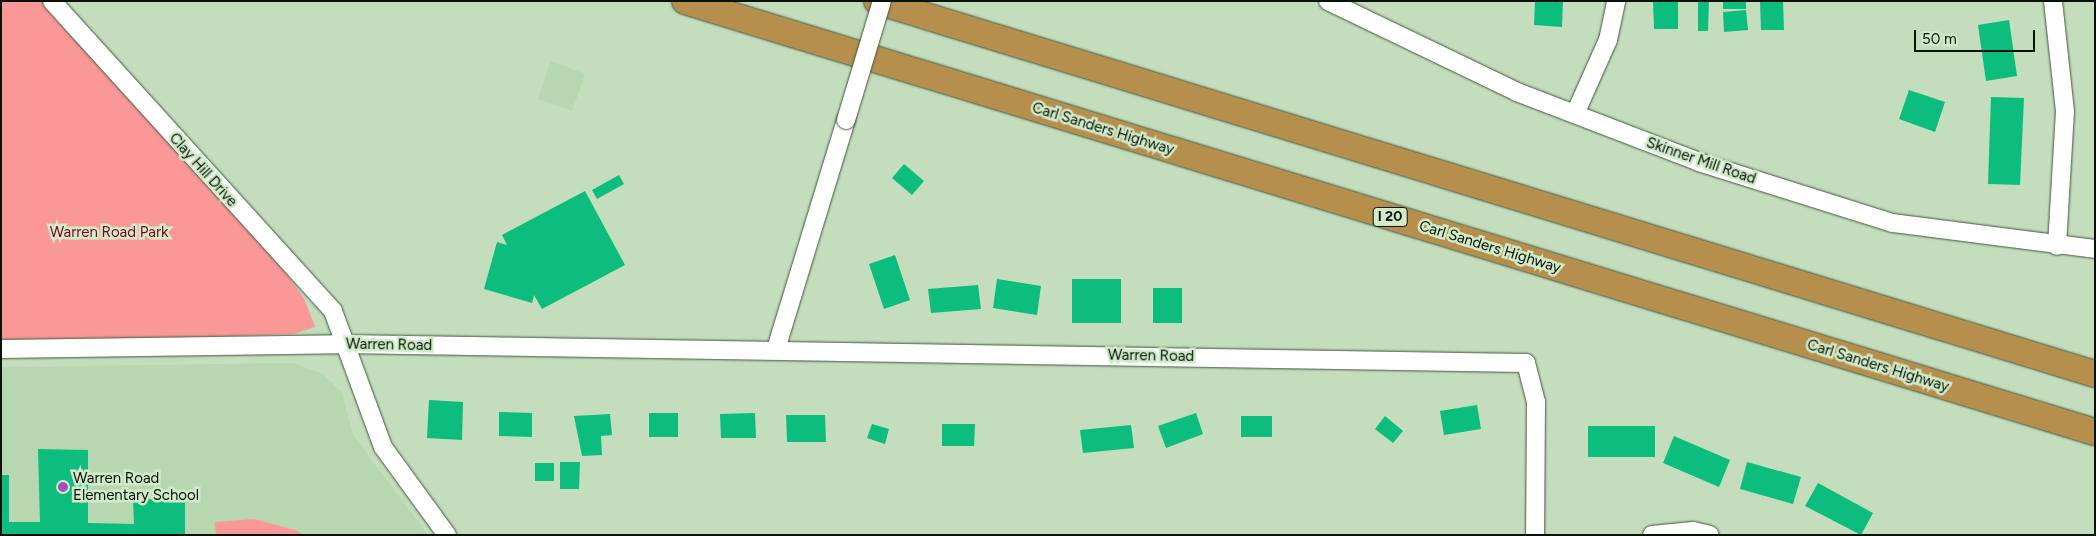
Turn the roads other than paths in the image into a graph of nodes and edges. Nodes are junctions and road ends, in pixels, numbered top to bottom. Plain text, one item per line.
1 (52, 1) edge
2 (686, 1) edge
3 (876, 1) edge
4 (882, 1) edge
5 (1328, 1) edge
6 (1616, 1) edge
7 (2053, 1) edge
8 (1575, 114) junction
9 (2057, 246) junction
10 (2095, 249) edge
11 (341, 344) junction
12 (1, 349) edge
13 (776, 349) junction
14 (2095, 374) edge
15 (2095, 432) edge
16 (447, 535) edge
17 (1535, 535) edge
18 (1652, 535) edge
19 (1710, 535) edge

1 - 11 street, Clay Hill Drive
2 - 15 highway, Carl Sanders Highway / I 20
3 - 14 highway
4 - 13 street, bridge
5 - 8 street, Skinner Mill Road
6 - 8 street
7 - 9 street
8 - 9 street, Skinner Mill Road
9 - 10 street, Skinner Mill Road
11 - 12 street, Warren Road
11 - 13 street, Warren Road
11 - 16 street, Clay Hill Drive
13 - 17 street, Warren Road
18 - 19 street

